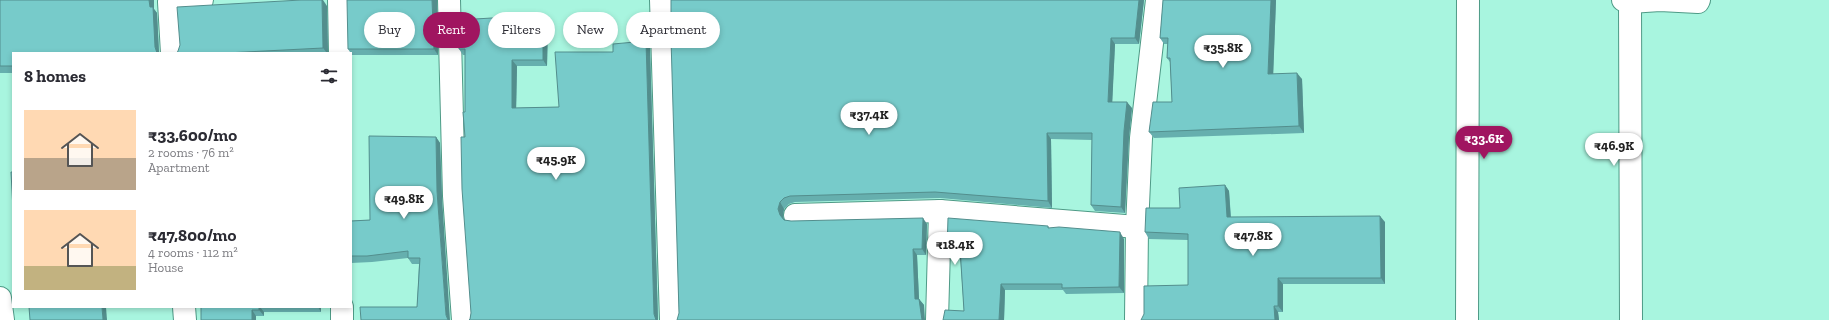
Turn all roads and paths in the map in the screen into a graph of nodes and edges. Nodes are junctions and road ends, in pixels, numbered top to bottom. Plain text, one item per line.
1 (202, 0) edge
2 (339, 0) edge
3 (449, 0) edge
4 (660, 0) edge
5 (1158, 0) edge
6 (1468, 0) edge
7 (1699, 0) edge
8 (1626, 1) edge
9 (172, 52) edge
10 (340, 52) edge
11 (940, 211) junction
12 (795, 215) dead end
13 (1137, 227) junction
14 (0, 298) edge
15 (184, 308) edge
16 (342, 308) edge
17 (3, 320) edge
18 (184, 320) edge
19 (342, 320) edge
20 (463, 320) edge
21 (671, 320) edge
22 (937, 320) edge
23 (1136, 320) edge
24 (1467, 320) edge
25 (1632, 320) edge

1 - 9 street
2 - 10 street
3 - 20 street
4 - 21 street
5 - 13 street
6 - 24 street
7 - 8 street
8 - 25 street
11 - 12 street
11 - 13 street
11 - 22 street
13 - 23 street
14 - 17 street
15 - 18 street
16 - 19 street

